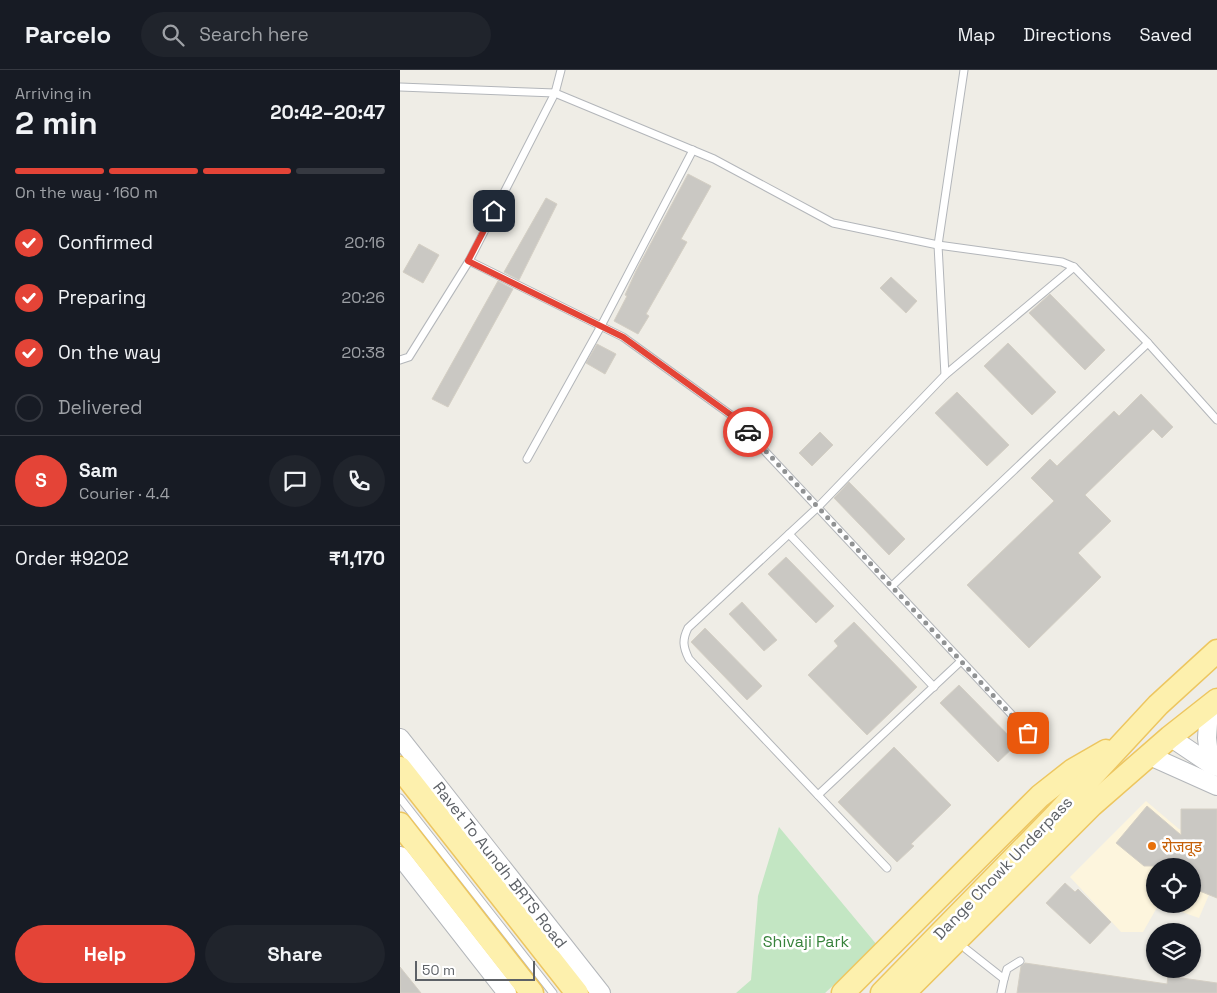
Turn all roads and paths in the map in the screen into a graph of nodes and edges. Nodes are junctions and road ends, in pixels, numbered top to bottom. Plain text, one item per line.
1 (561, 70) edge
2 (964, 70) edge
3 (400, 87) edge
4 (555, 93) junction
5 (693, 150) junction
6 (938, 245) junction
7 (468, 261) junction
8 (1074, 267) junction
9 (601, 326) junction
10 (1148, 343) junction
11 (400, 360) edge
12 (945, 375) junction
13 (1217, 420) edge
14 (527, 459) dead end
15 (818, 507) junction
16 (789, 534) junction
17 (892, 586) junction
18 (1217, 651) edge
19 (961, 661) junction
20 (934, 687) junction
21 (1213, 704) edge
22 (400, 738) edge
23 (1170, 738) junction
24 (1123, 742) junction
25 (1042, 747) dead end
26 (1150, 756) junction
27 (1214, 765) edge
28 (400, 768) edge
29 (1217, 786) edge
30 (818, 795) junction
31 (400, 798) edge
32 (1092, 805) junction
33 (400, 824) edge
34 (400, 856) edge
35 (887, 868) dead end
36 (966, 949) junction
37 (1020, 960) dead end
38 (1004, 979) junction
39 (507, 993) edge
40 (532, 993) edge
41 (553, 993) edge
42 (577, 993) edge
43 (601, 993) edge
44 (843, 993) edge
45 (882, 993) edge
46 (904, 993) edge
47 (922, 993) edge
48 (1001, 993) edge

1 - 4 lane
2 - 6 lane
3 - 4 lane
4 - 5 lane
4 - 7 lane
5 - 6 lane
5 - 9 lane
6 - 8 lane
6 - 12 lane
7 - 9 lane
7 - 11 lane
8 - 10 lane
8 - 12 lane
9 - 14 lane
9 - 15 lane
10 - 13 lane
10 - 17 lane
12 - 15 lane
15 - 16 lane
15 - 17 lane
16 - 20 lane
16 - 30 lane
17 - 19 lane
18 - 24 main road, Dange Chowk Underpass
19 - 20 lane
19 - 25 lane
20 - 30 lane
21 - 23 main road, Dange Chowk Underpass
21 - 27 street
22 - 43 street, Ravet To Aundh BRTS Road
23 - 26 main road, Dange Chowk Underpass
23 - 27 street
24 - 44 main road
24 - 45 main road, Dange Chowk Underpass
26 - 29 street
26 - 32 main road, Dange Chowk Underpass
28 - 42 main road
30 - 35 lane
31 - 41 lane
32 - 36 main road
32 - 46 main road, Dange Chowk Underpass
33 - 40 main road
34 - 39 street
36 - 38 lane
36 - 47 main road
37 - 38 lane
38 - 48 lane

